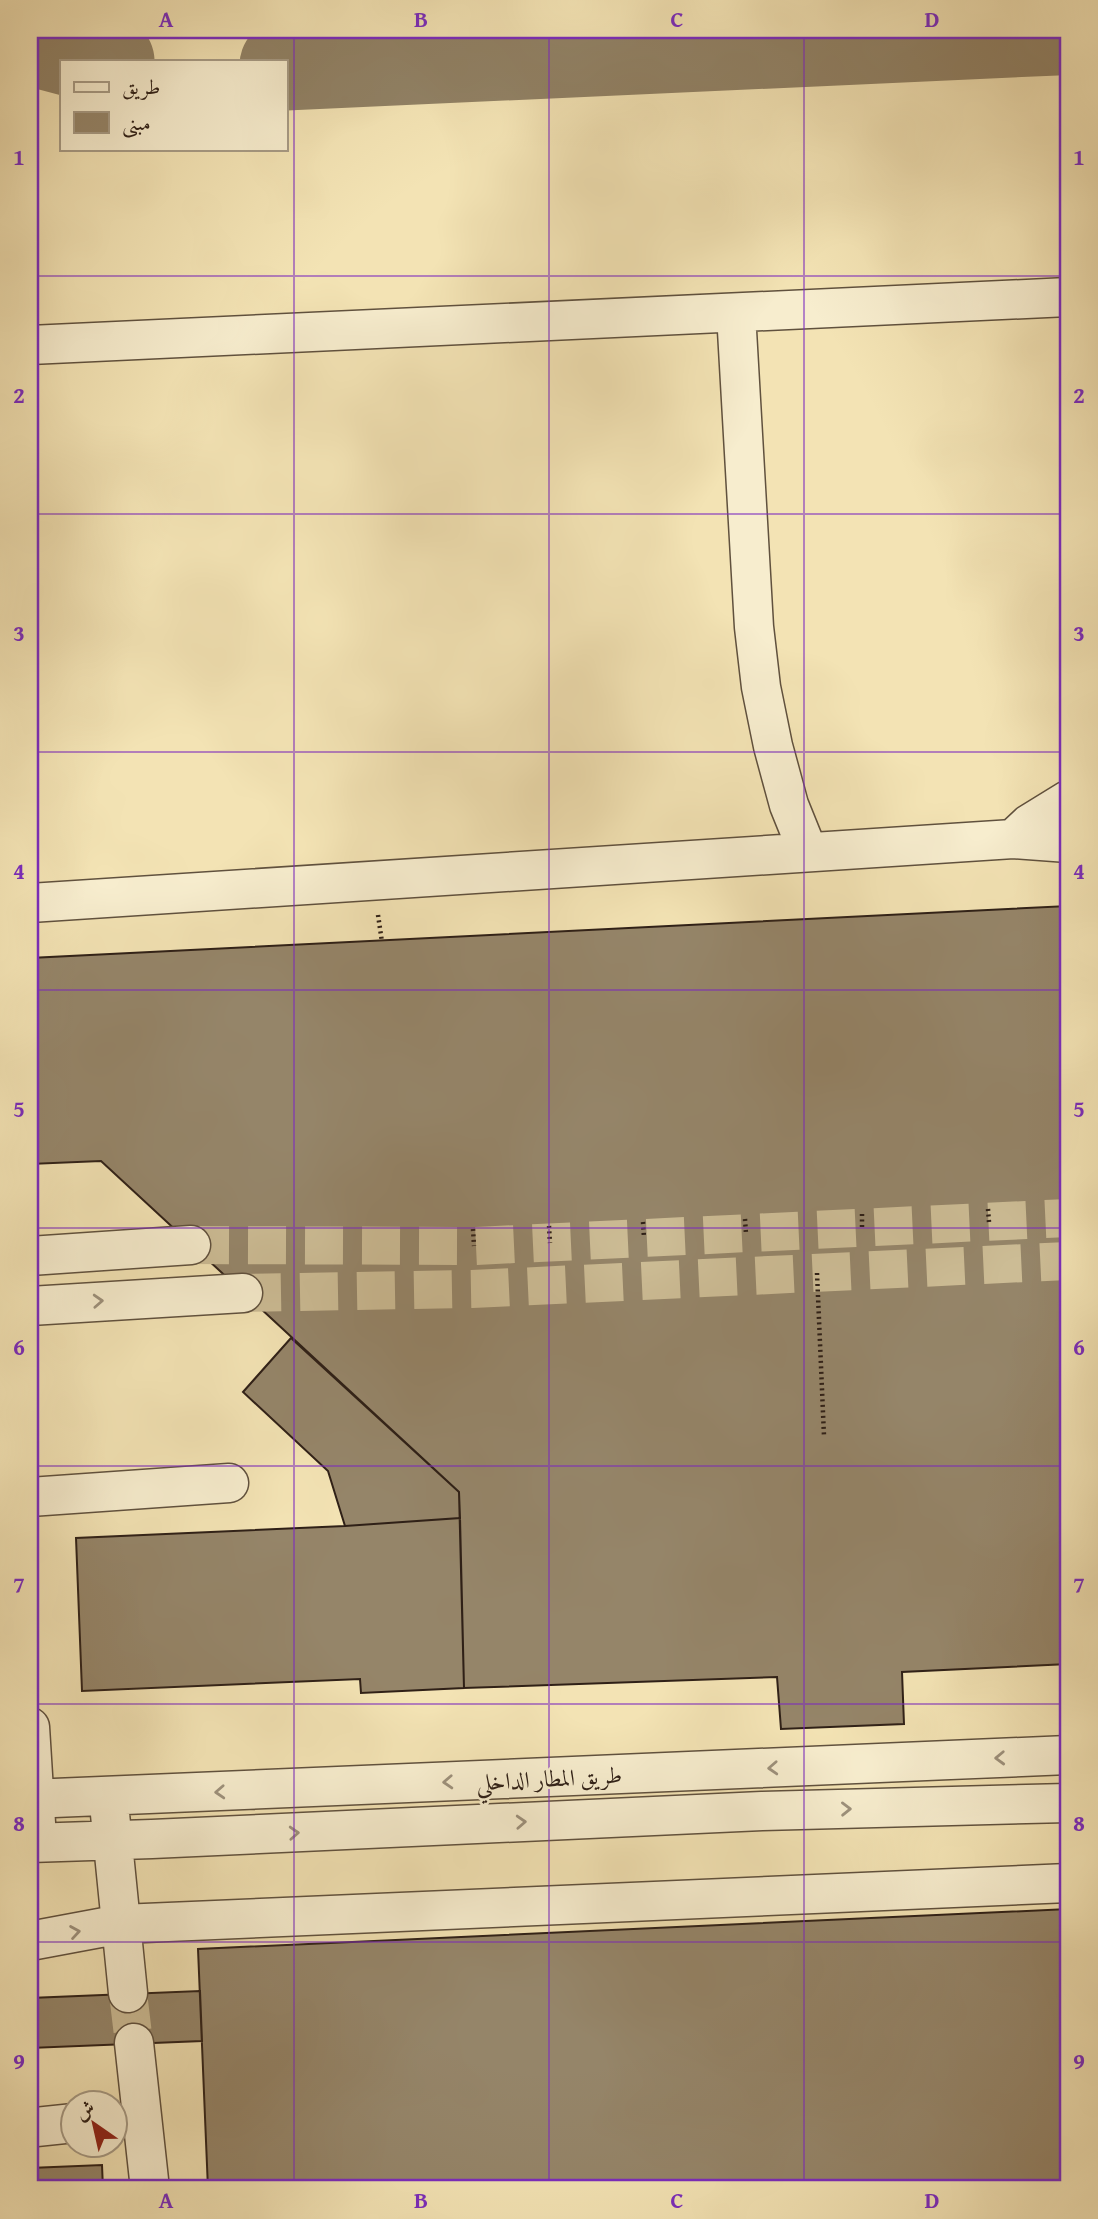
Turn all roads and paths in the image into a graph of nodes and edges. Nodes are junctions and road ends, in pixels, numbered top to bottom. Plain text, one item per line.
1 (1068, 298) edge
2 (736, 313) junction
3 (30, 345) edge
4 (1068, 800) edge
5 (1068, 822) edge
6 (1013, 839) junction
7 (1068, 843) edge
8 (808, 852) junction
9 (1068, 857) edge
10 (30, 903) edge
11 (988, 1209) dead end
12 (862, 1214) dead end
13 (745, 1219) dead end
14 (989, 1222) dead end
15 (643, 1223) dead end
16 (550, 1226) dead end
17 (862, 1228) dead end
18 (473, 1229) dead end
19 (746, 1234) dead end
20 (644, 1238) dead end
21 (550, 1243) dead end
22 (191, 1245) tunnel mouth
23 (474, 1246) dead end
24 (30, 1256) edge
25 (817, 1273) dead end
26 (243, 1293) tunnel mouth
27 (30, 1306) edge
28 (824, 1436) dead end
29 (229, 1483) dead end
30 (30, 1497) edge
31 (30, 1727) edge
32 (1068, 1755) edge
33 (109, 1795) junction
34 (32, 1799) edge
35 (1068, 1803) edge
36 (112, 1839) junction
37 (34, 1843) edge
38 (1068, 1882) edge
39 (121, 1924) junction
40 (30, 1941) edge
41 (128, 1993) tunnel mouth
42 (134, 2043) tunnel mouth
43 (130, 2103) edge
44 (130, 2121) edge
45 (60, 2124) edge
46 (36, 2127) dead end
47 (150, 2189) edge

1 - 2 lane
2 - 3 lane
2 - 8 lane
4 - 6 lane
5 - 6 lane
6 - 7 lane
6 - 8 lane
6 - 9 lane
8 - 10 lane
11 - 14 path
12 - 17 path
13 - 19 path
15 - 20 path
16 - 21 path
18 - 23 path
22 - 24 lane
25 - 28 path
27 -> 26 lane
29 - 30 lane
31 - 34 lane
32 -> 33 lane, طريق المطار الداخلي
33 - 34 lane, طريق المطار الداخلي
33 - 36 lane
34 - 37 lane
36 -> 35 lane
36 - 37 lane
36 - 39 lane
38 - 39 lane
40 -> 39 lane
39 - 41 lane
42 - 43 lane
44 - 47 lane
45 - 46 lane

